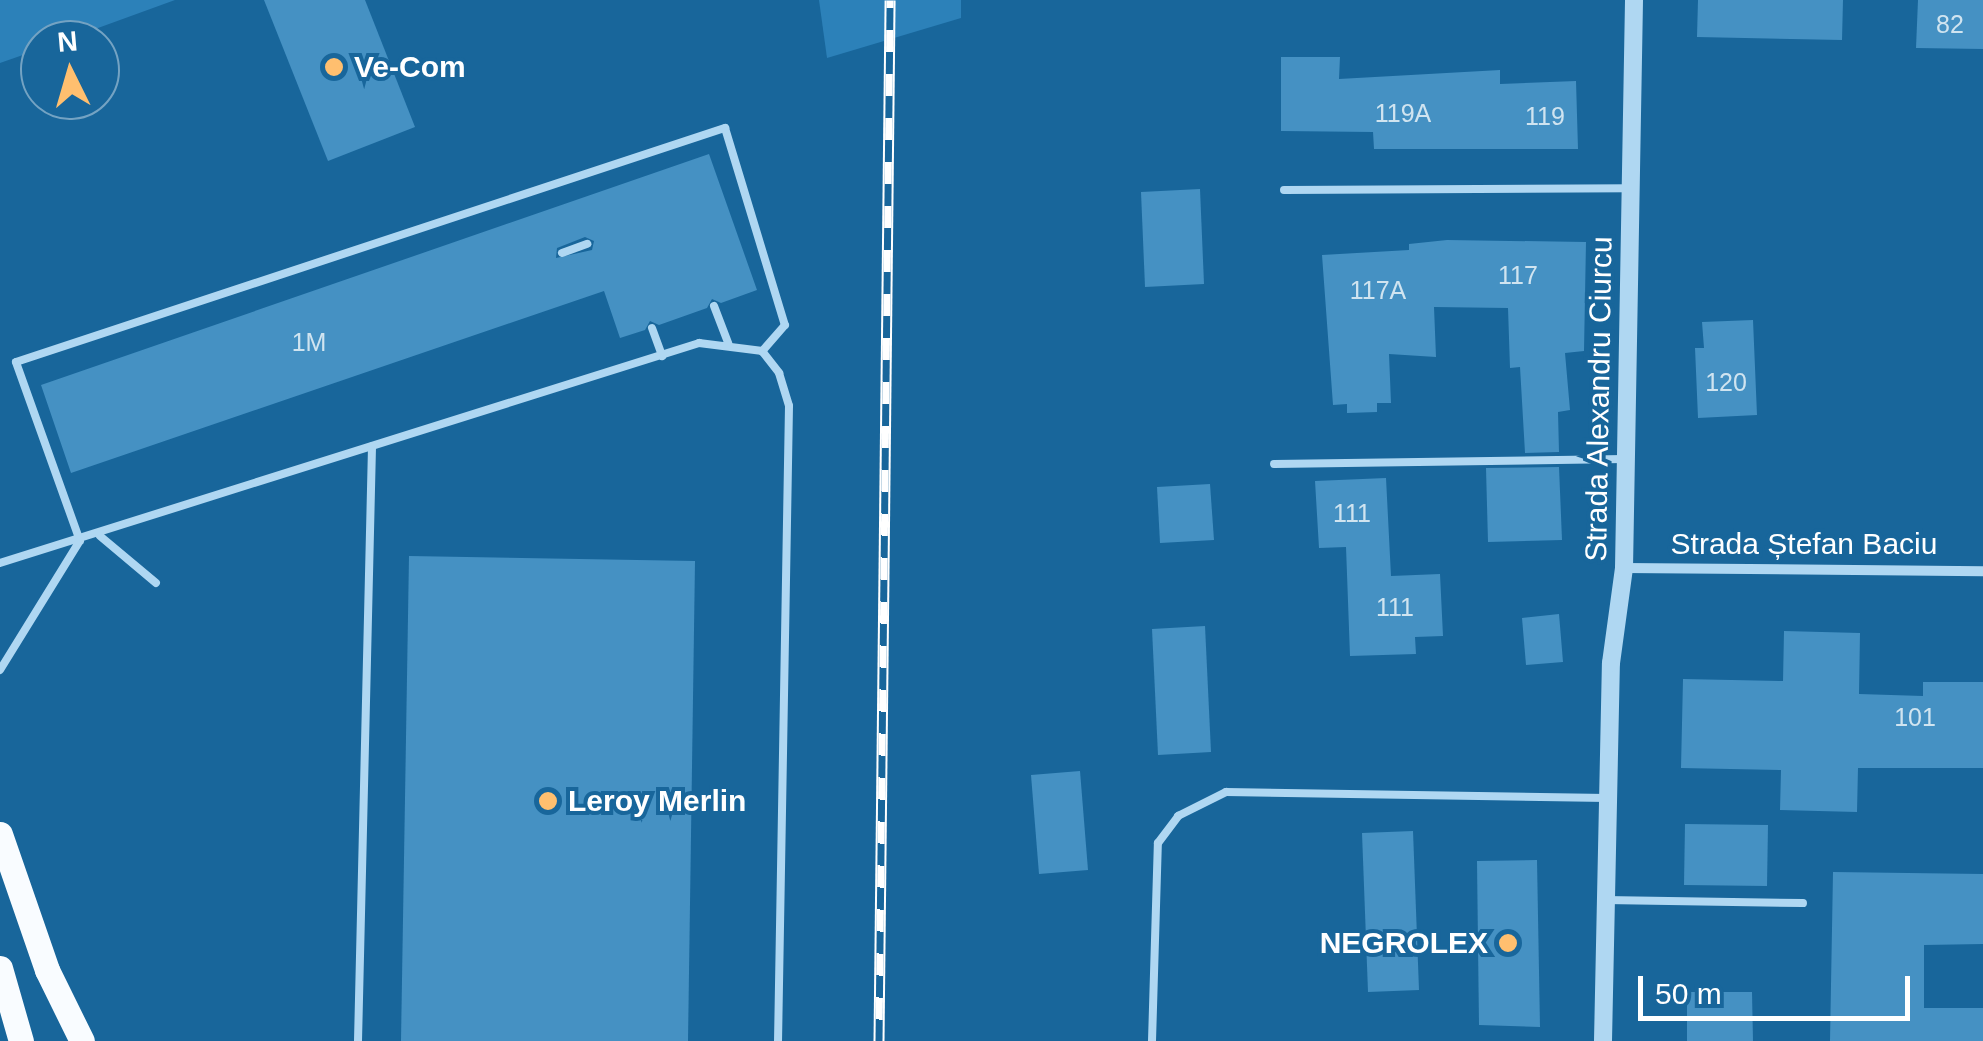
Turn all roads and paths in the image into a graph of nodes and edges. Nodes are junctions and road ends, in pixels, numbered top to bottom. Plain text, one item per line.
1 (1634, 0) edge
2 (1630, 188) junction
3 (1284, 190) dead end
4 (587, 244) dead end
5 (562, 252) dead end
6 (714, 306) dead end
7 (652, 328) dead end
8 (728, 343) junction
9 (762, 351) junction
10 (662, 356) junction
11 (56, 428) dead end
12 (42, 434) junction
13 (372, 446) junction
14 (1624, 459) junction
15 (1274, 464) dead end
16 (100, 536) junction
17 (80, 541) junction
18 (0, 563) edge
19 (1624, 568) junction
20 (1983, 570) edge
21 (156, 583) dead end
22 (0, 670) edge
23 (1608, 798) junction
24 (0, 834) edge
25 (1605, 900) junction
26 (1803, 904) dead end
27 (0, 968) edge
28 (20, 1041) edge
29 (82, 1041) edge
30 (358, 1041) edge
31 (778, 1041) edge
32 (1152, 1041) edge
33 (1602, 1041) edge

1 - 2 street, Strada Alexandru Ciurcu
2 - 3 lane
2 - 14 street, Strada Alexandru Ciurcu
4 - 5 lane
6 - 8 lane
7 - 10 lane
8 - 9 lane
8 - 10 lane
9 - 12 lane
9 - 31 lane
10 - 13 lane
11 - 12 lane
12 - 17 lane
13 - 16 lane
13 - 30 lane
14 - 15 lane
14 - 19 street, Strada Alexandru Ciurcu
16 - 17 lane
16 - 21 lane
17 - 18 lane
17 - 22 lane
19 - 20 street, Strada Ștefan Baciu
19 - 23 street, Strada Alexandru Ciurcu
23 - 25 street, Strada Alexandru Ciurcu
23 - 32 lane
24 - 29 main road
25 - 26 lane
25 - 33 street, Strada Alexandru Ciurcu
27 - 28 main road

